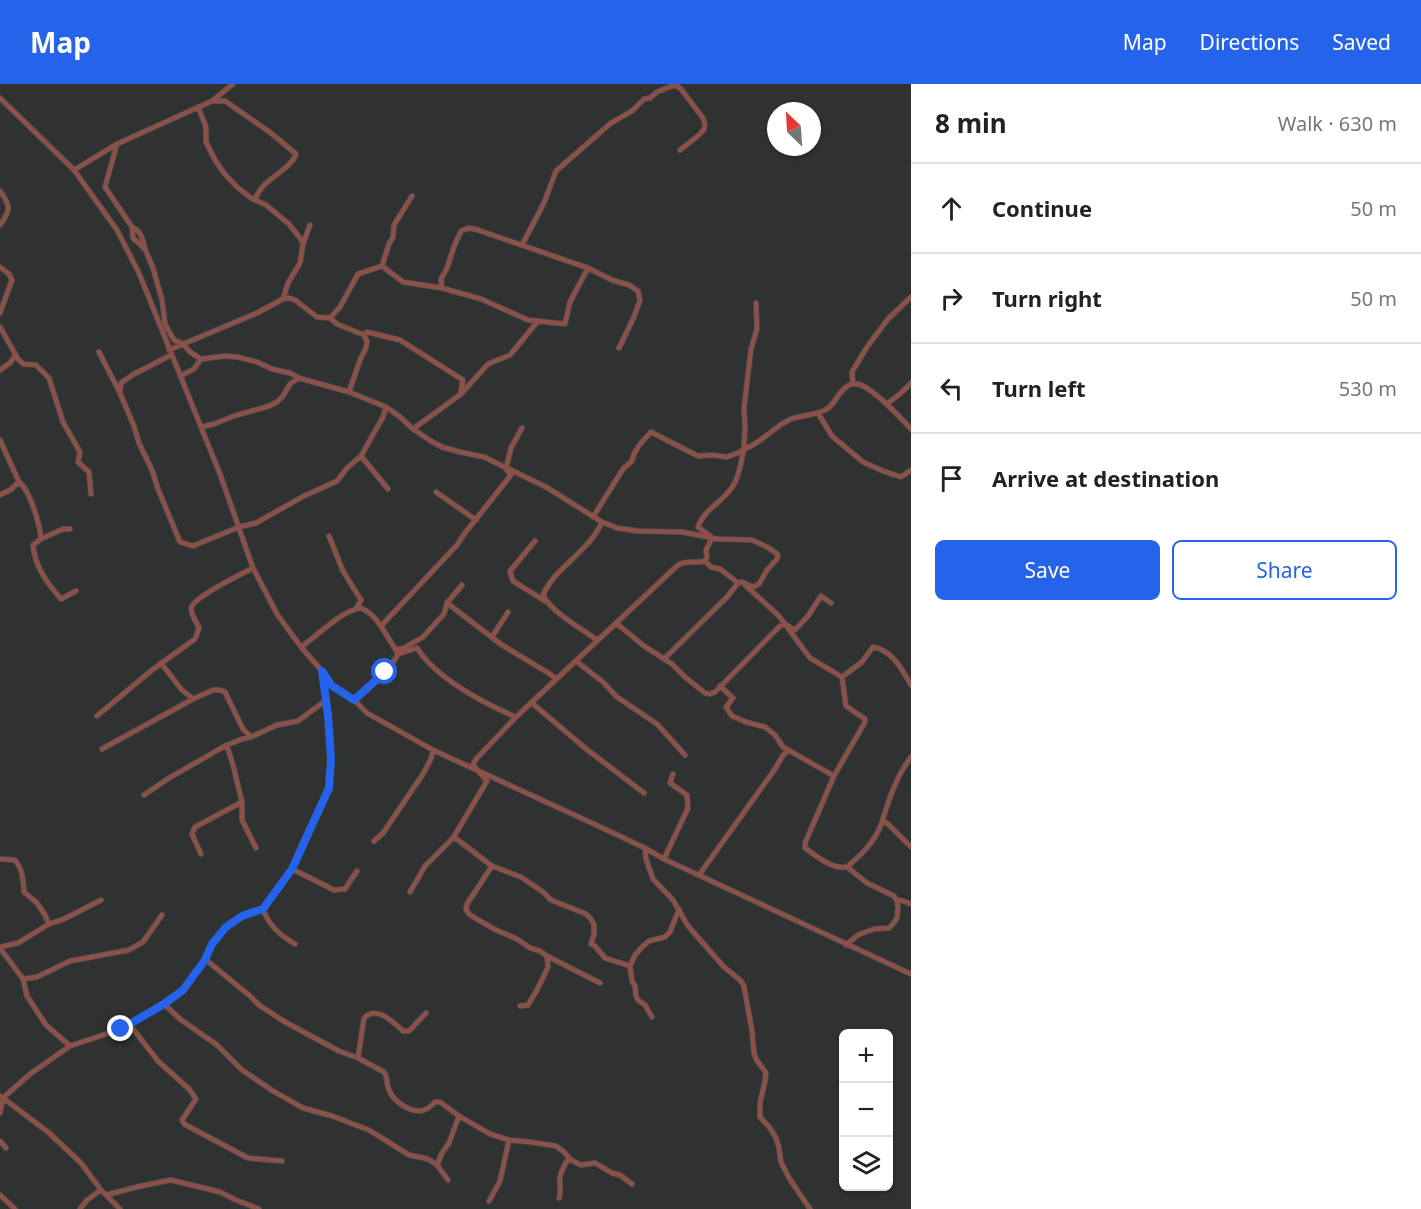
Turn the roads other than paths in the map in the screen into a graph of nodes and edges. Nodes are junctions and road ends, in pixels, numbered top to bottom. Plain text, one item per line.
1 (233, 84) edge
2 (0, 98) edge
3 (212, 101) junction
4 (198, 107) junction
5 (117, 144) junction
6 (680, 150) dead end
7 (74, 170) junction
8 (0, 191) edge
9 (411, 196) dead end
10 (255, 199) junction
11 (0, 225) edge
12 (310, 225) dead end
13 (303, 244) junction
14 (522, 245) junction
15 (382, 266) junction
16 (0, 267) edge
17 (588, 268) junction
18 (442, 288) junction
19 (911, 297) edge
20 (283, 299) junction
21 (756, 303) dead end
22 (0, 313) edge
23 (330, 318) junction
24 (538, 321) junction
25 (158, 323) junction
26 (165, 324) junction
27 (0, 327) edge
28 (364, 335) junction
29 (183, 344) junction
30 (619, 348) dead end
31 (99, 352) dead end
32 (170, 352) junction
33 (15, 356) junction
34 (201, 359) junction
35 (0, 370) edge
36 (180, 376) junction
37 (299, 378) junction
38 (911, 383) edge
39 (853, 384) junction
40 (349, 392) junction
41 (120, 393) junction
42 (461, 394) junction
43 (887, 404) junction
44 (386, 407) junction
45 (818, 413) junction
46 (201, 427) junction
47 (522, 428) dead end
48 (413, 429) junction
49 (911, 429) edge
50 (0, 440) edge
51 (744, 449) junction
52 (361, 456) junction
53 (506, 469) junction
54 (911, 470) edge
55 (19, 482) junction
56 (388, 489) dead end
57 (436, 492) dead end
58 (91, 494) dead end
59 (0, 495) edge
60 (593, 517) junction
61 (476, 520) junction
62 (602, 522) junction
63 (239, 527) junction
64 (70, 529) dead end
65 (329, 536) dead end
66 (41, 538) junction
67 (712, 538) junction
68 (535, 541) dead end
69 (705, 561) junction
70 (253, 568) junction
71 (740, 582) junction
72 (462, 585) dead end
73 (76, 591) dead end
74 (361, 600) junction
75 (545, 601) junction
76 (447, 603) junction
77 (831, 603) dead end
78 (356, 609) junction
79 (366, 610) junction
80 (508, 612) dead end
81 (616, 623) junction
82 (785, 624) junction
83 (381, 626) junction
84 (492, 637) junction
85 (597, 640) junction
86 (301, 646) junction
87 (397, 652) junction
88 (664, 658) junction
89 (576, 661) junction
90 (161, 663) junction
91 (322, 671) junction
92 (842, 677) junction
93 (556, 679) junction
94 (911, 685) edge
95 (720, 686) junction
96 (193, 699) junction
97 (354, 700) junction
98 (325, 701) junction
99 (532, 703) junction
100 (97, 716) dead end
101 (516, 717) junction
102 (243, 729) junction
103 (251, 737) junction
104 (242, 739) junction
105 (225, 746) junction
106 (102, 749) dead end
107 (433, 750) junction
108 (789, 750) junction
109 (685, 755) dead end
110 (911, 757) edge
111 (476, 770) junction
112 (674, 774) dead end
113 (834, 776) junction
114 (644, 793) dead end
115 (144, 795) dead end
116 (242, 802) junction
117 (883, 821) junction
118 (453, 838) junction
119 (374, 841) dead end
120 (911, 847) edge
121 (256, 848) dead end
122 (645, 848) junction
123 (201, 854) dead end
124 (0, 859) edge
125 (664, 859) junction
126 (492, 866) junction
127 (847, 867) junction
128 (292, 869) junction
129 (357, 870) dead end
130 (699, 875) junction
131 (410, 892) dead end
132 (101, 900) dead end
133 (897, 901) junction
134 (911, 904) edge
135 (263, 909) junction
136 (679, 909) junction
137 (162, 915) dead end
138 (49, 924) junction
139 (295, 944) dead end
140 (846, 945) junction
141 (0, 948) edge
142 (547, 956) junction
143 (205, 960) junction
144 (630, 966) junction
145 (910, 972) edge
146 (23, 979) junction
147 (600, 983) dead end
148 (164, 1004) junction
149 (520, 1005) dead end
150 (426, 1013) dead end
151 (652, 1017) dead end
152 (130, 1025) junction
153 (70, 1046) junction
154 (358, 1058) junction
155 (2, 1097) edge
156 (0, 1113) edge
157 (459, 1116) junction
158 (509, 1140) junction
159 (0, 1141) edge
160 (6, 1148) dead end
161 (568, 1158) junction
162 (282, 1161) dead end
163 (437, 1165) junction
164 (448, 1180) dead end
165 (632, 1184) dead end
166 (101, 1190) junction
167 (0, 1195) edge
168 (106, 1196) junction
169 (559, 1198) dead end
170 (489, 1201) dead end
171 (15, 1209) edge
172 (80, 1209) edge
173 (120, 1209) edge
174 (259, 1209) edge
175 (810, 1209) edge

1 - 3 street
2 - 7 street
3 - 4 street
3 - 10 street
4 - 5 street
4 - 10 street
5 - 7 street
5 - 26 street
6 - 14 street
7 - 25 street
8 - 11 street
9 - 15 street
10 - 13 street
12 - 13 street
13 - 20 street
14 - 17 street
14 - 18 street
15 - 18 street
15 - 23 street
16 - 22 street
17 - 24 street
17 - 30 street
18 - 24 street
19 - 39 street
20 - 23 street
20 - 29 street
21 - 51 street
23 - 28 street
24 - 42 street
25 - 26 street
25 - 32 street
26 - 29 street
27 - 33 street
28 - 40 street
28 - 42 street
29 - 32 street
29 - 34 street
31 - 41 street
32 - 36 street
32 - 41 street
33 - 35 street
33 - 58 street
34 - 36 street
34 - 37 street
36 - 46 street
37 - 40 street
37 - 46 street
38 - 43 street
39 - 43 street
39 - 45 street
40 - 44 street
41 - 63 street
42 - 48 street
43 - 49 street
44 - 48 street
44 - 52 street
45 - 51 street
45 - 54 street
46 - 63 street
47 - 53 street
48 - 53 street
50 - 55 street
51 - 60 street
51 - 67 street
52 - 56 street
52 - 63 street
53 - 60 street
53 - 61 street
55 - 59 street
55 - 66 street
57 - 61 street
60 - 62 street
61 - 83 street
62 - 67 street
62 - 75 street
63 - 70 street
64 - 66 street
65 - 74 street
66 - 73 street
67 - 69 street
67 - 71 street
68 - 75 street
69 - 71 street
69 - 81 street
70 - 86 street
70 - 90 street
71 - 82 street
71 - 88 street
72 - 76 street
74 - 78 street
74 - 79 street
75 - 85 street
76 - 84 street
76 - 87 street
77 - 82 street
78 - 79 street
78 - 86 street
79 - 83 street
80 - 84 street
81 - 85 street
81 - 88 street
82 - 92 street
82 - 95 street
83 - 87 street
84 - 93 street
85 - 89 street
86 - 91 street
87 - 97 street
87 - 101 street
88 - 95 street
89 - 93 street
89 - 109 street
90 - 96 street
90 - 100 street
91 - 97 street
91 - 98 street
92 - 94 street
92 - 113 street
93 - 99 street
95 - 108 street
96 - 102 street
96 - 106 street
97 - 107 street
98 - 103 street
98 - 128 street
99 - 101 street
99 - 114 street
101 - 111 street
102 - 103 street
102 - 104 street
103 - 104 street
104 - 105 street
105 - 115 street
105 - 116 street
107 - 111 street
107 - 119 street
108 - 113 street
108 - 130 street
110 - 117 street
111 - 118 street
111 - 122 street
112 - 125 street
113 - 127 street
116 - 121 street
116 - 123 street
117 - 120 street
117 - 127 street
118 - 126 street
118 - 131 street
122 - 125 street
122 - 136 street
124 - 138 street
125 - 130 street
126 - 142 street
126 - 144 street
127 - 133 street
128 - 129 street
128 - 135 street
130 - 140 street
132 - 138 street
133 - 134 street
133 - 140 street
135 - 139 street
135 - 143 street
136 - 144 street
136 - 175 street
137 - 146 street
138 - 141 street
140 - 145 street
141 - 146 street
142 - 147 street
142 - 149 street
143 - 148 street
143 - 154 street
144 - 151 street
146 - 153 street
148 - 152 street
148 - 163 street
150 - 154 street
152 - 153 street
152 - 162 street
153 - 155 street
154 - 157 street
155 - 156 street
155 - 166 street
157 - 158 street
157 - 163 street
158 - 161 street
158 - 170 street
159 - 160 street
161 - 165 street
161 - 169 street
163 - 164 street
166 - 168 street
166 - 172 street
167 - 171 street
168 - 173 street
168 - 174 street

